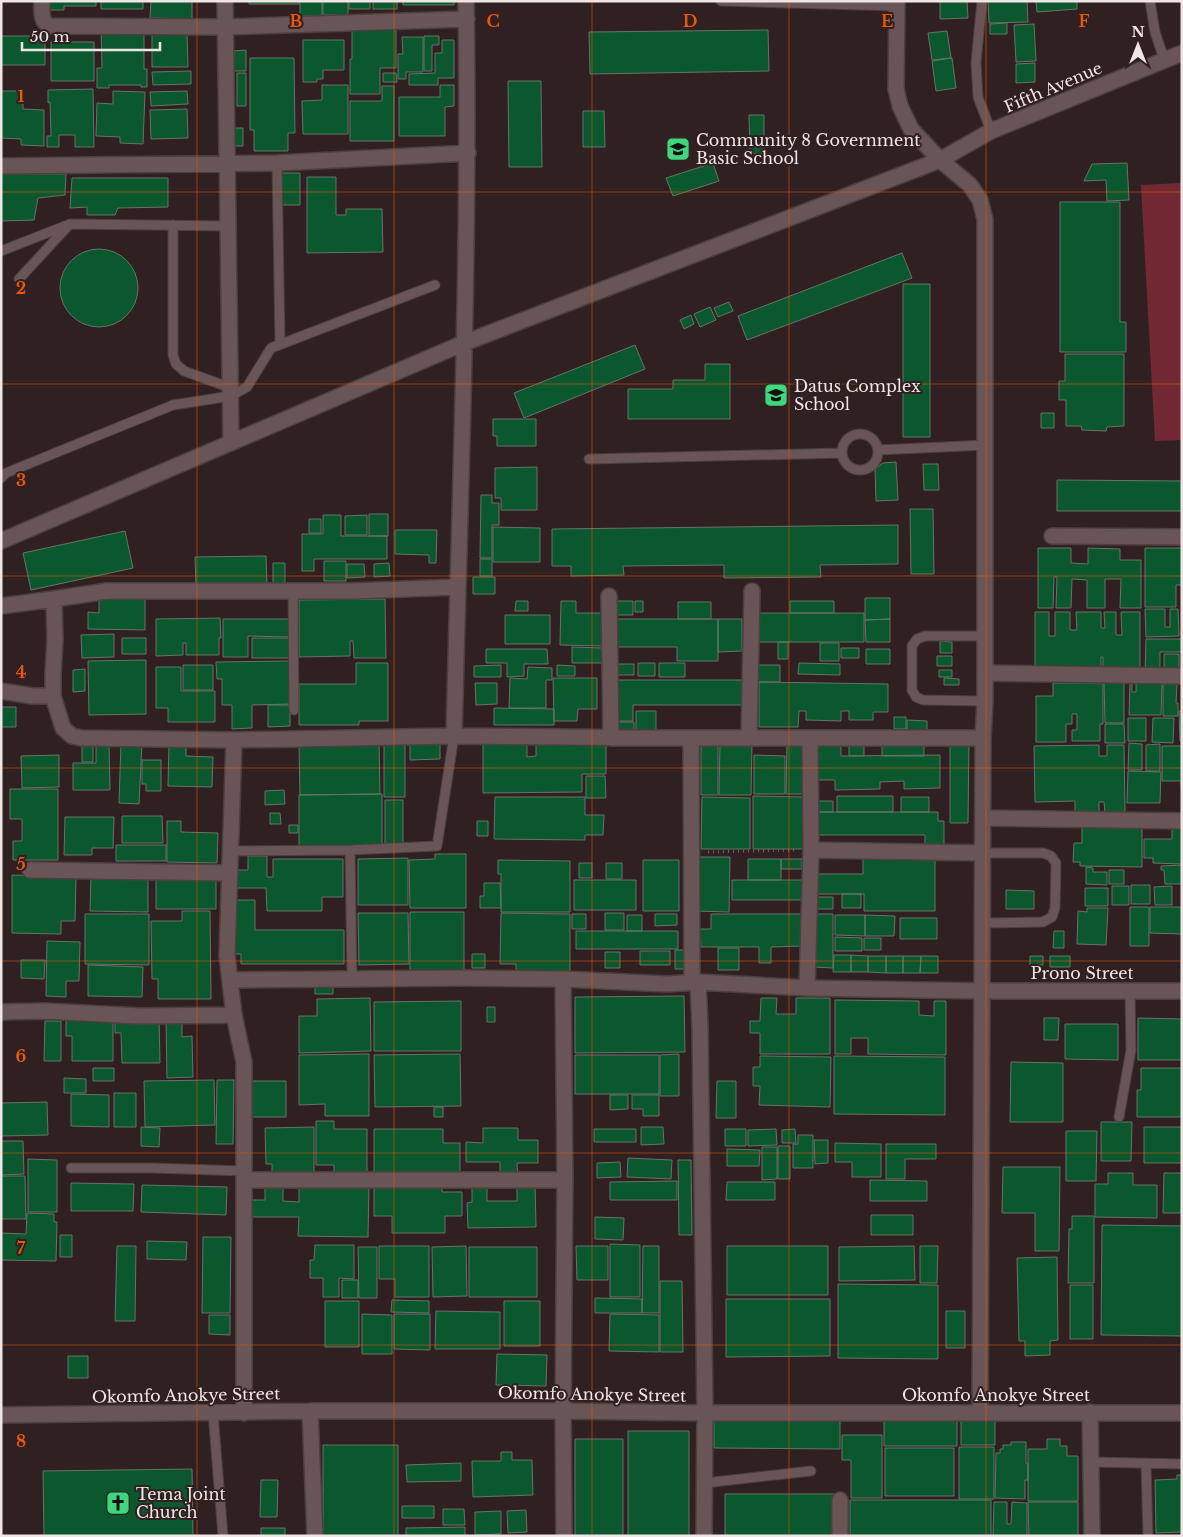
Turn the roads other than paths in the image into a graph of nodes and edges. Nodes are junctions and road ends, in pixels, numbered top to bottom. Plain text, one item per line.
1 (42, 1) edge
2 (225, 1) edge
3 (466, 1) edge
4 (721, 1) edge
5 (982, 1) edge
6 (1150, 1) edge
7 (897, 4) edge
8 (467, 19) junction
9 (226, 27) junction
10 (1182, 53) edge
11 (1164, 59) junction
12 (991, 131) junction
13 (468, 153) junction
14 (940, 160) junction
15 (228, 163) junction
16 (277, 163) junction
17 (1, 166) edge
18 (70, 224) junction
19 (173, 225) junction
20 (229, 226) junction
21 (1, 251) edge
22 (19, 279) dead end
23 (435, 285) dead end
24 (464, 343) junction
25 (280, 344) junction
26 (231, 392) junction
27 (231, 442) junction
28 (986, 445) junction
29 (878, 450) junction
30 (842, 453) junction
31 (589, 459) dead end
32 (1, 478) edge
33 (1052, 536) dead end
34 (1182, 537) edge
35 (1, 540) edge
36 (457, 587) junction
37 (293, 591) junction
38 (752, 591) dead end
39 (609, 596) dead end
40 (54, 599) junction
41 (1, 606) edge
42 (985, 636) junction
43 (985, 673) junction
44 (1182, 676) edge
45 (1, 691) edge
46 (53, 696) junction
47 (985, 702) junction
48 (294, 710) dead end
49 (454, 736) junction
50 (611, 738) junction
51 (691, 738) junction
52 (749, 738) junction
53 (810, 738) junction
54 (983, 738) junction
55 (234, 740) junction
56 (983, 818) junction
57 (1182, 820) edge
58 (350, 850) junction
59 (811, 850) junction
60 (230, 851) junction
61 (983, 853) junction
62 (30, 870) dead end
63 (230, 873) junction
64 (983, 923) junction
65 (352, 979) junction
66 (563, 979) junction
67 (230, 980) junction
68 (695, 982) junction
69 (807, 988) junction
70 (982, 991) junction
71 (1130, 991) junction
72 (1182, 991) edge
73 (1, 1012) edge
74 (234, 1015) junction
75 (1119, 1117) dead end
76 (71, 1168) dead end
77 (244, 1176) junction
78 (565, 1180) junction
79 (563, 1410) junction
80 (310, 1411) junction
81 (980, 1412) junction
82 (1090, 1412) junction
83 (213, 1413) junction
84 (244, 1413) junction
85 (704, 1413) junction
86 (1182, 1413) edge
87 (1, 1415) edge
88 (1091, 1462) junction
89 (1146, 1463) junction
90 (1182, 1464) edge
91 (811, 1471) dead end
92 (704, 1483) junction
93 (840, 1500) dead end
94 (223, 1536) edge
95 (315, 1536) edge
96 (564, 1536) edge
97 (704, 1536) edge
98 (840, 1536) edge
99 (1092, 1536) edge
100 (1148, 1536) edge

1 - 9 street
2 - 9 street
3 - 8 street
4 - 7 lane
5 - 12 lane
6 - 11 lane
7 - 14 street
8 - 9 street
8 - 13 street
9 - 15 street
10 - 11 street, Fifth Avenue
11 - 12 street, Fifth Avenue
12 - 14 street, Fifth Avenue
13 - 16 street
13 - 24 street
14 - 24 street, Fifth Avenue
14 - 28 street
15 - 16 street
15 - 17 street
15 - 20 street
16 - 25 lane
18 - 19 lane
18 - 21 lane
18 - 22 lane
19 - 20 lane
19 - 26 lane
20 - 26 street
23 - 25 lane
24 - 27 street, Fifth Avenue
24 - 36 street
25 - 26 lane
26 - 27 street
26 - 32 lane
27 - 35 street, Fifth Avenue
28 - 29 lane
28 - 42 street
29 - 30 lane
29 - 30 lane
30 - 31 lane
33 - 34 street
36 - 37 street
36 - 49 street
37 - 40 street
37 - 48 lane
38 - 52 street
39 - 50 street
40 - 41 street
40 - 46 street
42 - 43 street
42 - 47 lane
43 - 44 street
43 - 47 street
45 - 46 street
46 - 55 street
47 - 54 street
49 - 50 street
49 - 55 street
49 - 58 lane
50 - 51 street
51 - 52 street
51 - 68 street
52 - 53 street
53 - 54 street
53 - 59 street
54 - 56 street
55 - 60 street
56 - 57 street
56 - 61 street
58 - 60 lane
58 - 65 lane
59 - 61 street
59 - 69 street
60 - 63 street
61 - 64 street
61 - 64 lane
62 - 63 street
63 - 67 street
64 - 70 street
65 - 66 street, Prono Street
65 - 67 street, Prono Street
66 - 68 street, Prono Street
66 - 78 street
67 - 74 street
68 - 69 street, Prono Street
68 - 85 street
69 - 70 street, Prono Street
70 - 71 street, Prono Street
70 - 81 street
71 - 72 street, Prono Street
71 - 75 lane
73 - 74 street
74 - 77 street
76 - 77 lane
77 - 78 street
77 - 84 street
78 - 79 street
79 - 80 street, Okomfo Anokye Street
79 - 85 street, Okomfo Anokye Street
79 - 96 street
80 - 84 street, Okomfo Anokye Street
80 - 95 street
81 - 82 street, Okomfo Anokye Street
81 - 85 street, Okomfo Anokye Street
82 - 86 street, Okomfo Anokye Street
82 - 88 street
83 - 84 street, Okomfo Anokye Street
83 - 87 street, Okomfo Anokye Street
83 - 94 lane
85 - 92 street
88 - 89 lane
88 - 99 street
89 - 90 lane
89 - 100 lane
91 - 92 lane
92 - 97 street
93 - 98 street

